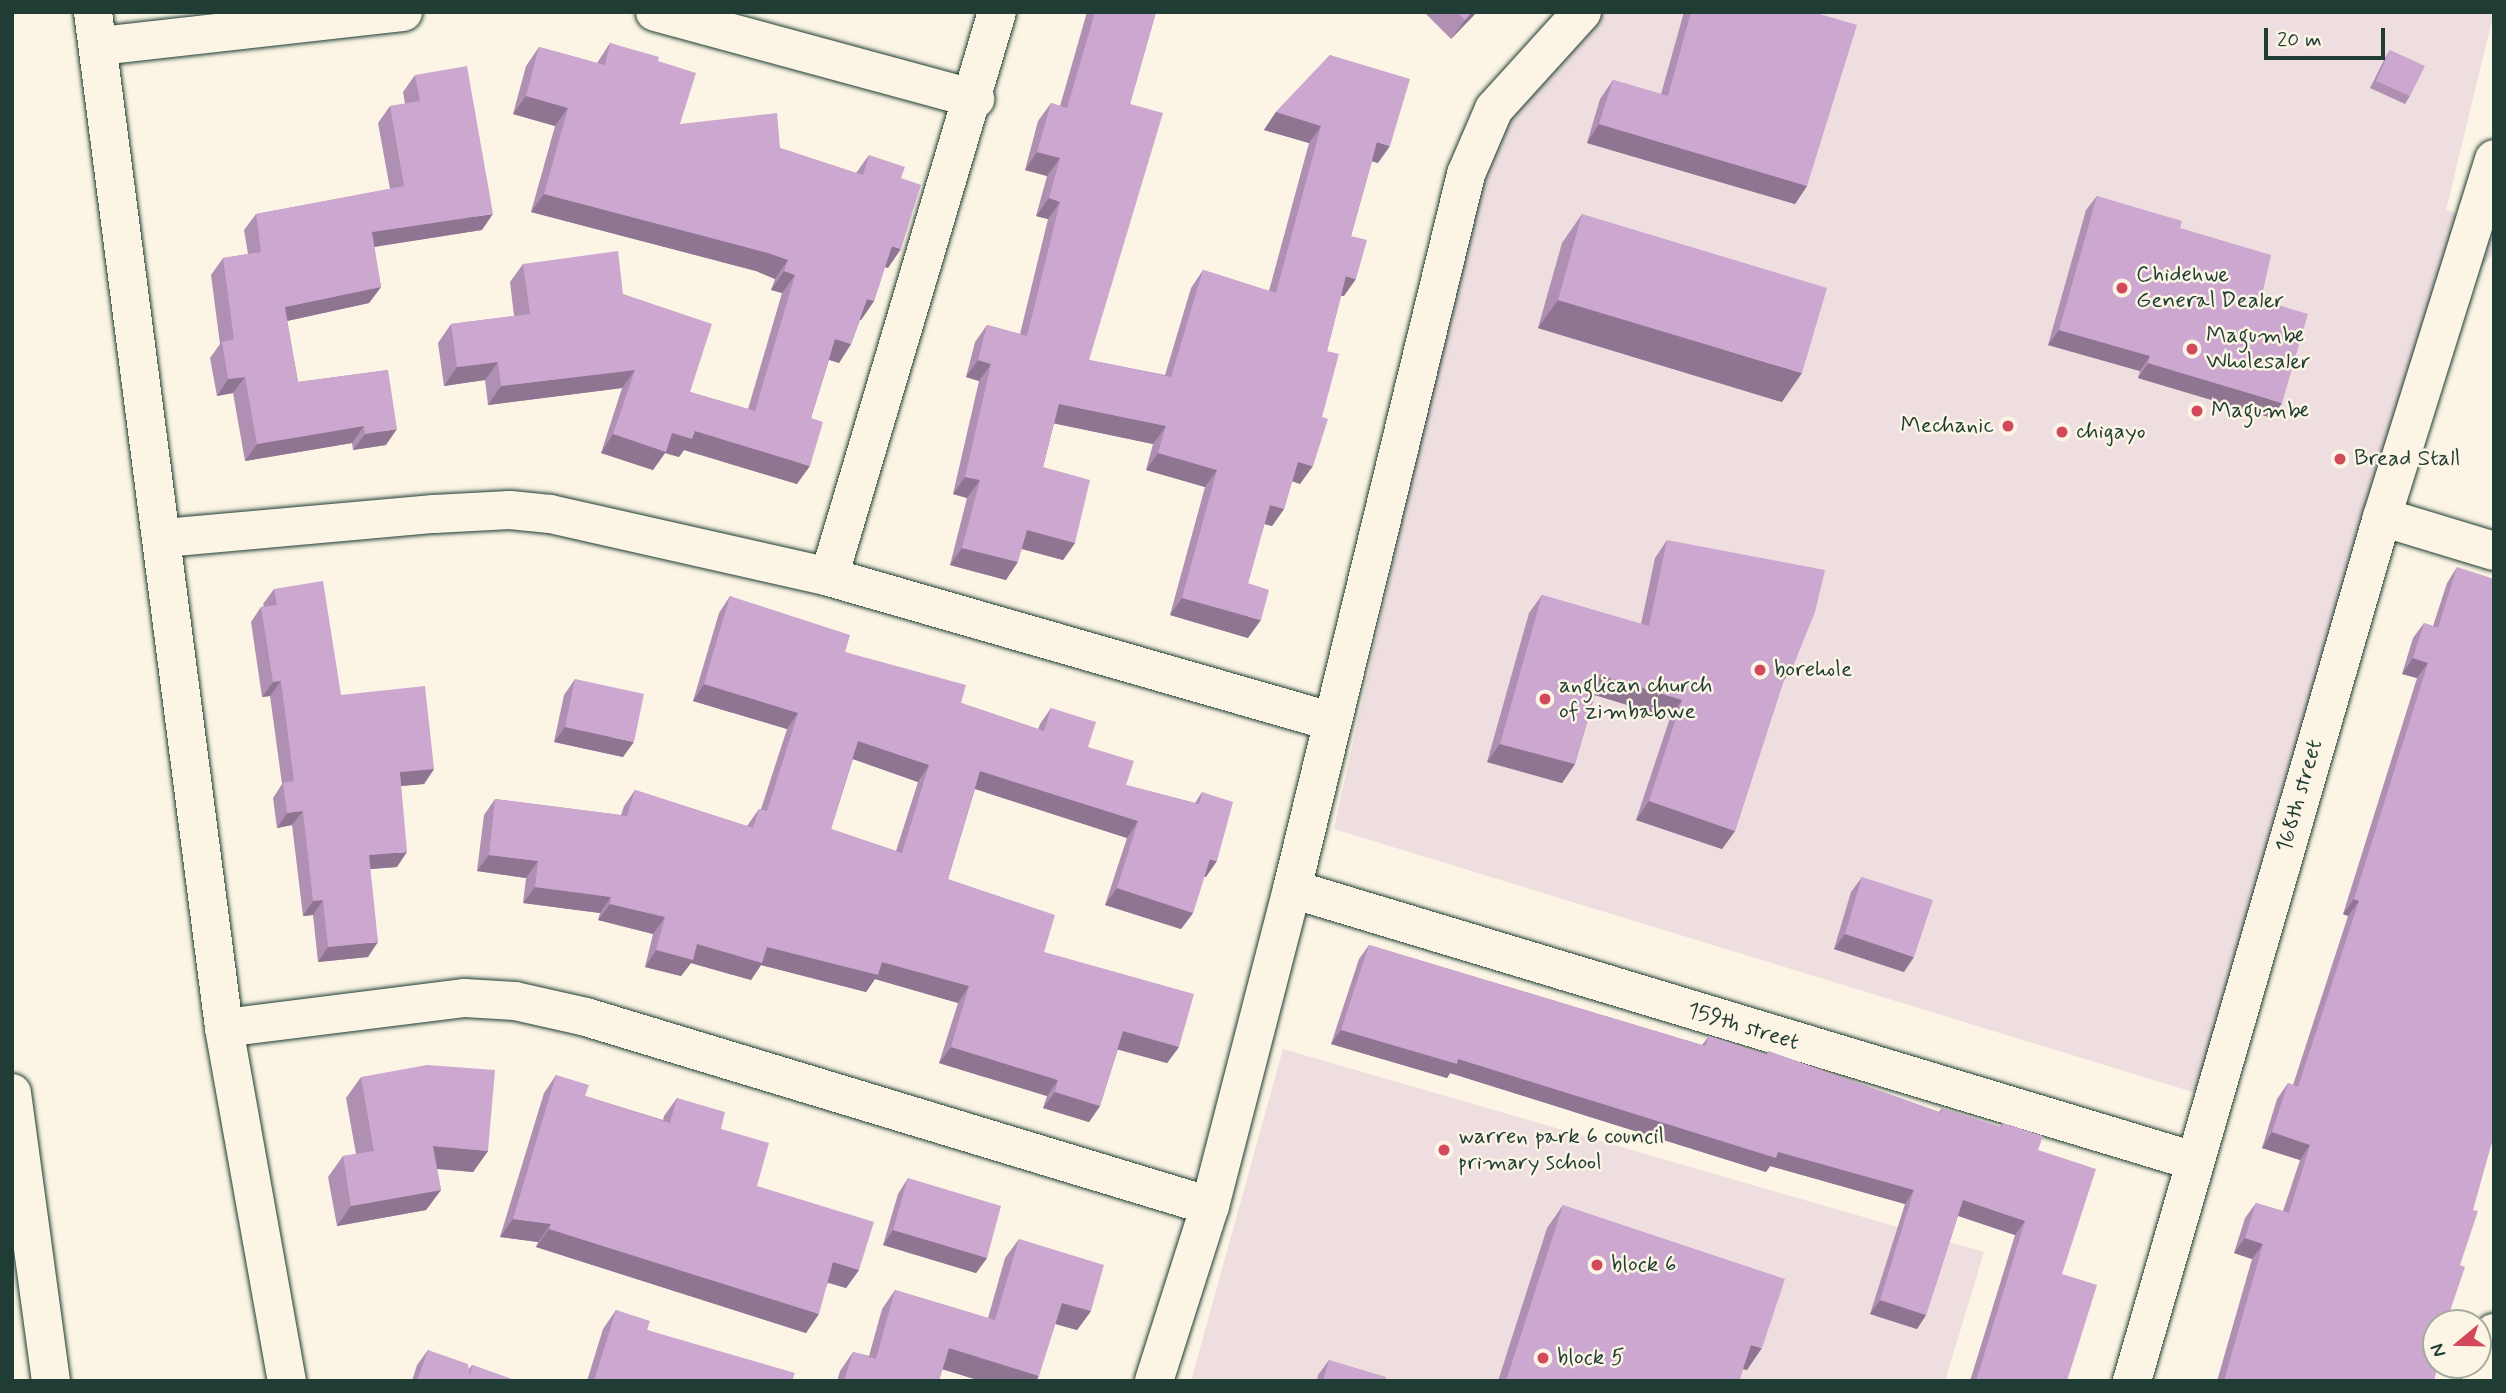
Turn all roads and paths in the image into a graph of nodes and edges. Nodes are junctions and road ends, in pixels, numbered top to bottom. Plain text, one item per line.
1 (403, 12) edge
2 (655, 12) edge
3 (998, 12) edge
4 (1582, 12) edge
5 (97, 29) edge
6 (975, 99) junction
7 (2494, 159) edge
8 (2484, 216) edge
9 (2382, 517) junction
10 (164, 538) junction
11 (2494, 551) edge
12 (829, 577) junction
13 (1330, 721) junction
14 (1292, 889) junction
15 (225, 1028) junction
16 (12, 1093) edge
17 (2194, 1161) junction
18 (1210, 1206) junction
19 (2494, 1333) edge
20 (51, 1381) edge
21 (287, 1381) edge
22 (1154, 1381) edge
23 (2132, 1381) edge
24 (2480, 1381) edge

1 - 5 main road
2 - 6 main road
3 - 6 main road
4 - 13 main road
5 - 10 main road
6 - 12 main road
7 - 8 main road, 168th street
8 - 9 main road, 168th street
9 - 11 main road
9 - 17 main road, 168th street
10 - 12 main road
10 - 15 main road
12 - 13 main road
13 - 14 main road
14 - 17 main road, 159th street
14 - 18 main road
15 - 18 main road
15 - 21 main road
16 - 20 main road
17 - 23 main road, 168th street
18 - 22 main road
19 - 24 main road

